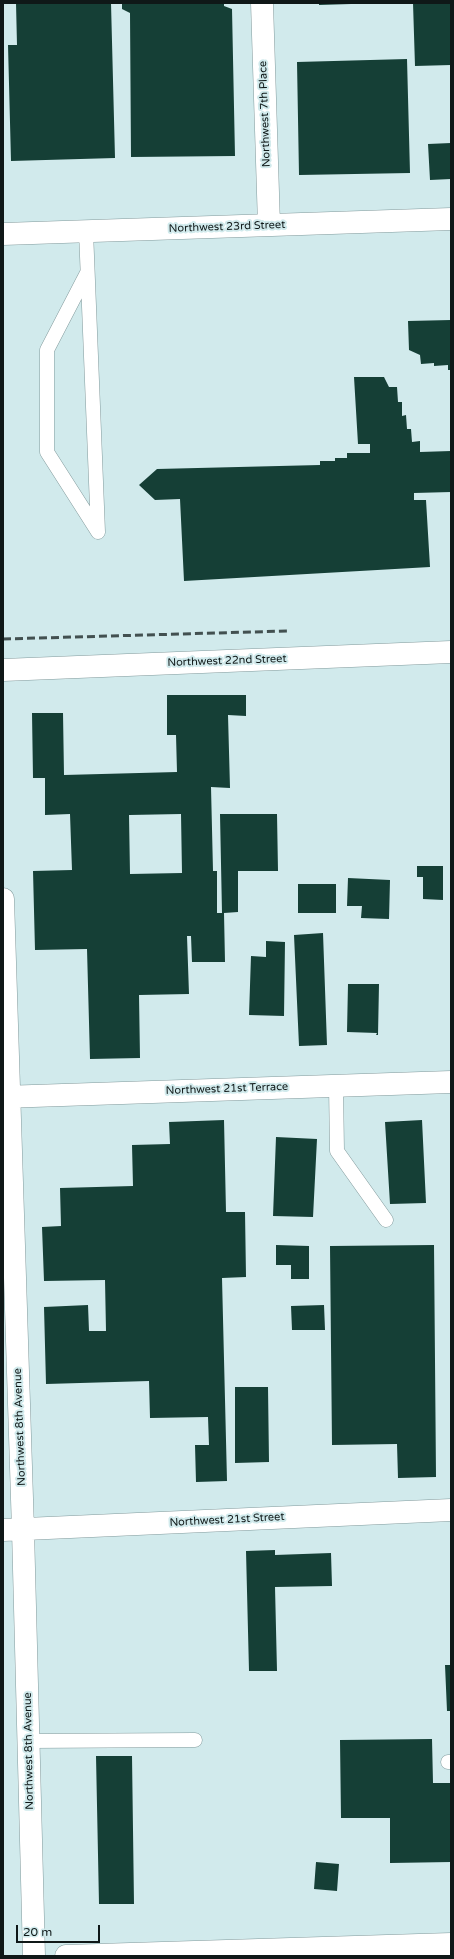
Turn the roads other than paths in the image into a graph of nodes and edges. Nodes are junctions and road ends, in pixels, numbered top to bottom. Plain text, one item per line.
1 (262, 3) edge
2 (451, 219) edge
3 (269, 225) junction
4 (86, 232) junction
5 (3, 234) edge
6 (88, 272) junction
7 (451, 652) edge
8 (3, 670) edge
9 (3, 899) edge
10 (451, 1082) edge
11 (336, 1086) junction
12 (6, 1097) edge
13 (386, 1220) dead end
14 (451, 1510) edge
15 (13, 1530) edge
16 (195, 1740) dead end
17 (28, 1741) junction
18 (451, 1944) edge
19 (34, 1956) edge
20 (66, 1956) edge

1 - 3 street, Northwest 7th Place
2 - 3 street, Northwest 23rd Street
3 - 4 street, Northwest 23rd Street
4 - 5 street, Northwest 23rd Street
4 - 6 lane
6 - 6 lane
7 - 8 street, Northwest 22nd Street
9 - 12 street, Northwest 8th Avenue
10 - 11 street, Northwest 21st Terrace
11 - 12 street, Northwest 21st Terrace
11 - 13 lane
12 - 15 street, Northwest 8th Avenue
14 - 15 street, Northwest 21st Street
15 - 17 street, Northwest 8th Avenue
16 - 17 lane
17 - 19 street, Northwest 8th Avenue
18 - 20 street

